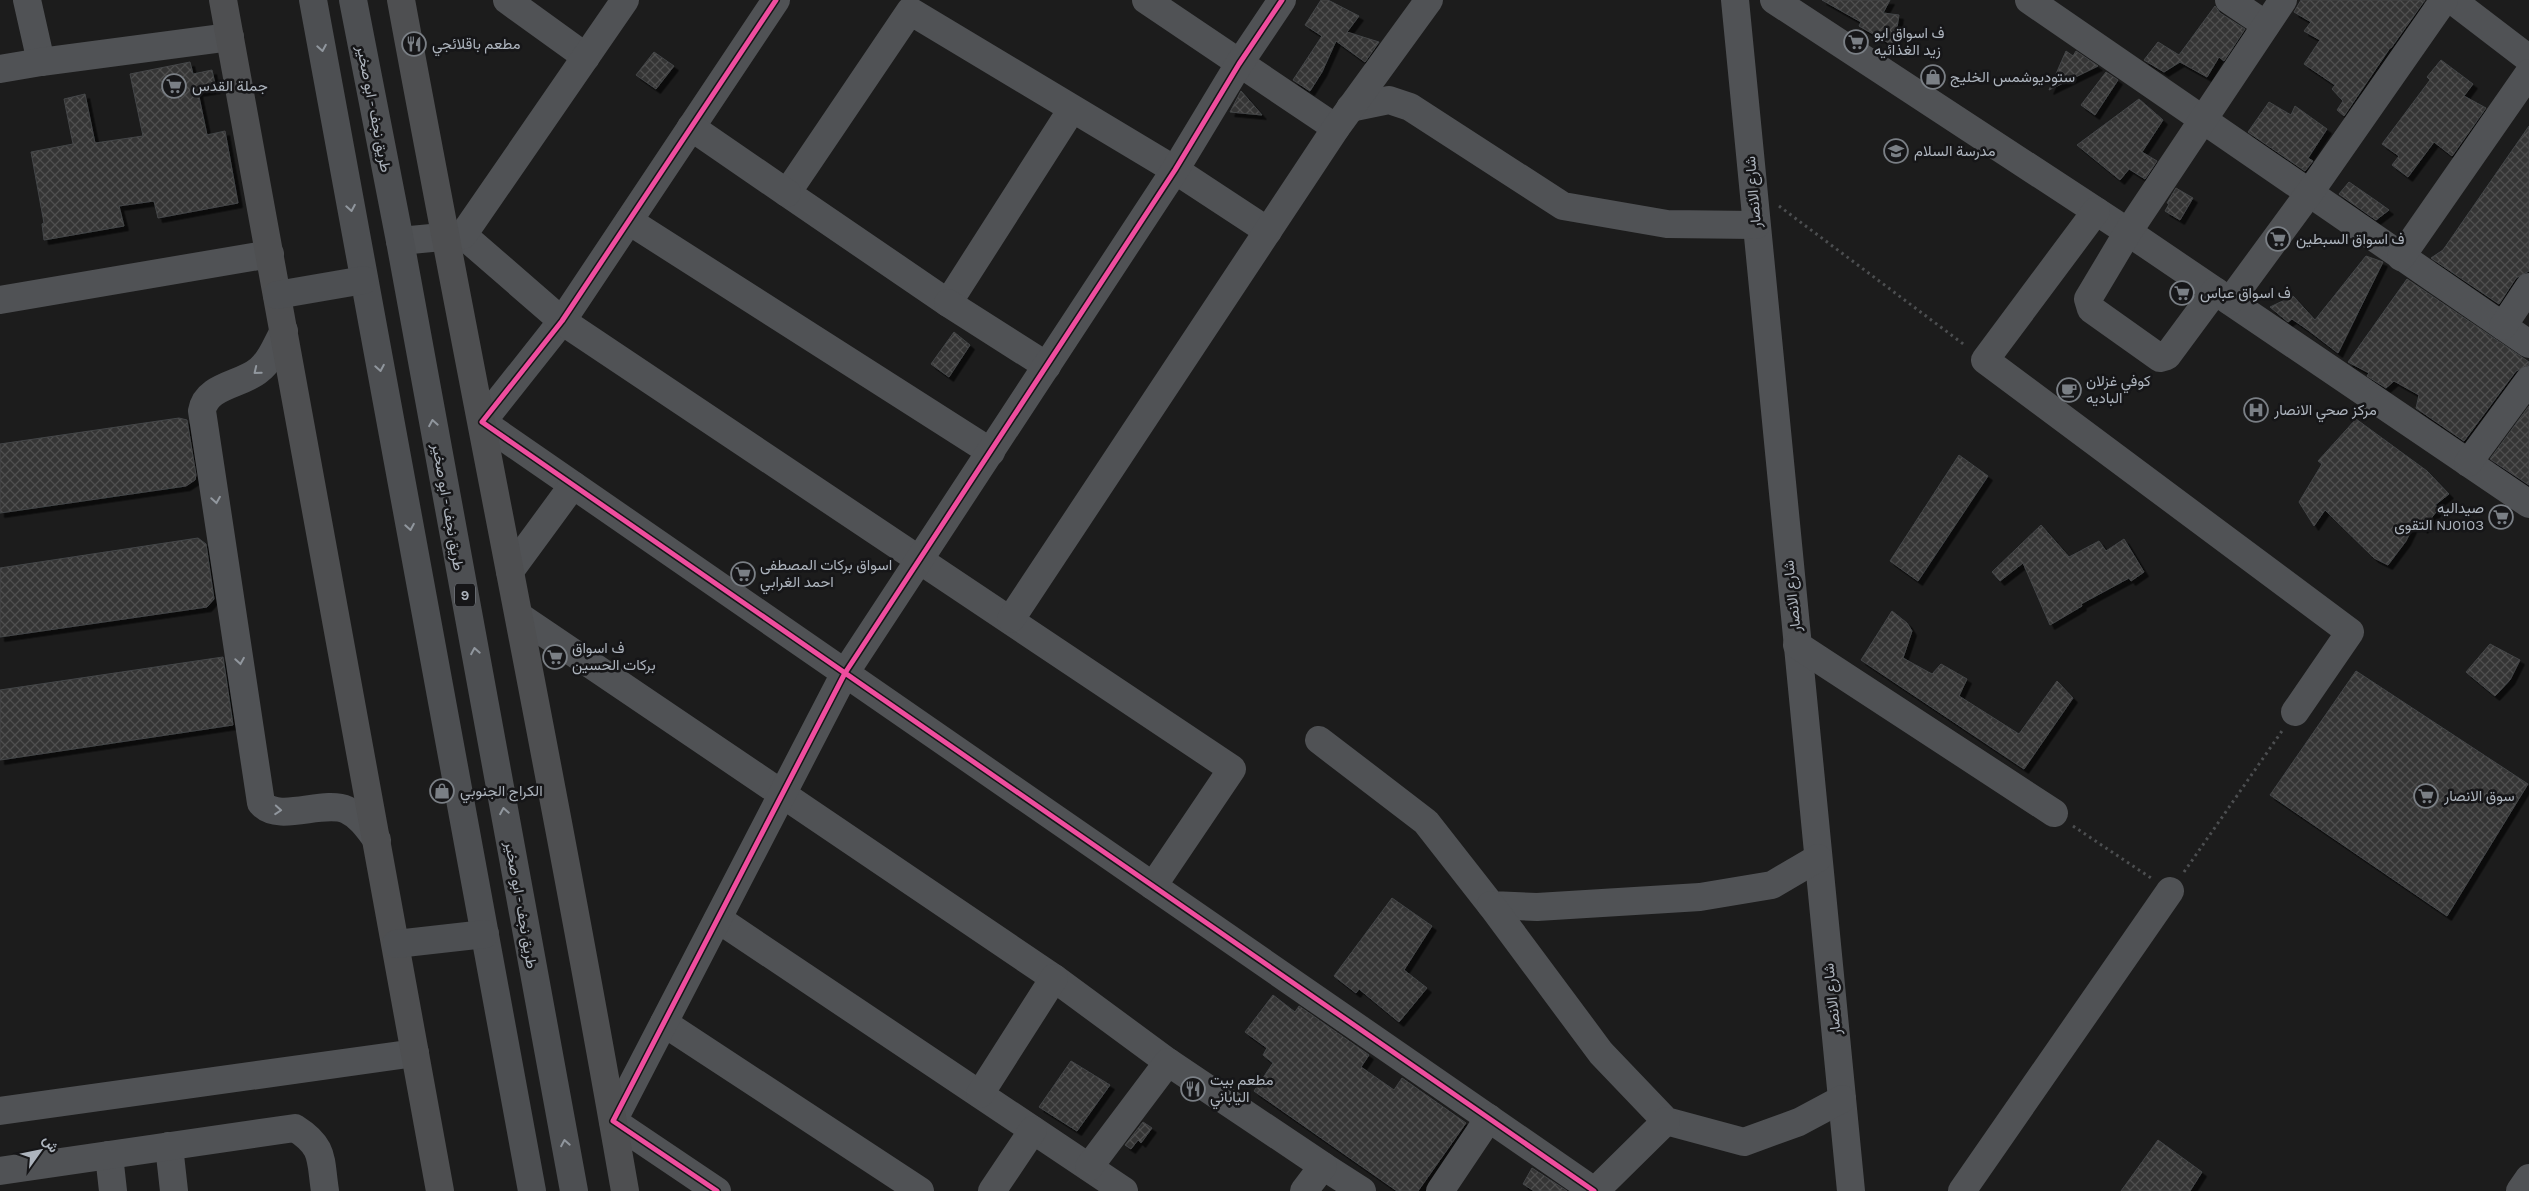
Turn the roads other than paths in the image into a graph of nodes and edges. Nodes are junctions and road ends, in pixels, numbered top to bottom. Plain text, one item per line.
1 (27, 0) edge
2 (223, 0) edge
3 (313, 0) edge
4 (352, 0) edge
5 (401, 0) edge
6 (506, 0) edge
7 (625, 0) edge
8 (776, 0) edge
9 (1146, 0) edge
10 (1282, 0) edge
11 (1429, 0) edge
12 (1735, 0) edge
13 (1774, 0) edge
14 (2029, 0) edge
15 (2229, 0) edge
16 (2282, 0) edge
17 (2444, 0) edge
18 (2452, 0) edge
19 (901, 6) edge
20 (2266, 25) junction
21 (230, 37) junction
22 (586, 57) junction
23 (2529, 59) edge
24 (41, 62) junction
25 (1238, 64) junction
26 (0, 69) edge
27 (2529, 73) edge
28 (1072, 109) junction
29 (1343, 118) junction
30 (2203, 120) junction
31 (691, 127) junction
32 (1175, 170) junction
33 (2310, 192) junction
34 (787, 193) junction
35 (2096, 211) junction
36 (629, 221) junction
37 (1756, 225) junction
38 (1268, 230) junction
39 (2128, 232) junction
40 (454, 236) junction
41 (400, 241) junction
42 (270, 254) junction
43 (2402, 257) junction
44 (364, 280) junction
45 (2529, 288) edge
46 (277, 294) junction
47 (2223, 296) junction
48 (0, 300) edge
49 (948, 303) junction
50 (562, 322) junction
51 (2503, 326) junction
52 (284, 331) junction
53 (2529, 344) edge
54 (1047, 366) junction
55 (2529, 380) edge
56 (482, 422) junction
57 (991, 452) junction
58 (2468, 463) junction
59 (573, 485) junction
60 (2529, 504) edge
61 (920, 561) junction
62 (510, 571) junction
63 (519, 616) junction
64 (1011, 619) junction
65 (1797, 645) junction
66 (846, 673) junction
67 (2295, 712) road end
68 (1319, 740) dead end
69 (782, 794) junction
70 (2054, 813) road end
71 (377, 840) junction
72 (1818, 858) junction
73 (1153, 886) junction
74 (2170, 891) road end
75 (1491, 905) junction
76 (718, 919) junction
77 (485, 934) junction
78 (396, 944) junction
79 (1054, 978) junction
80 (664, 1023) junction
81 (415, 1053) junction
82 (1168, 1062) junction
83 (980, 1094) junction
84 (1842, 1099) junction
85 (0, 1111) edge
86 (1489, 1118) junction
87 (1666, 1120) junction
88 (613, 1121) junction
89 (1033, 1130) junction
90 (169, 1146) junction
91 (109, 1155) junction
92 (1323, 1166) junction
93 (1089, 1167) junction
94 (0, 1171) edge
95 (2529, 1178) edge
96 (114, 1191) edge
97 (174, 1191) edge
98 (325, 1191) edge
99 (440, 1191) edge
100 (532, 1191) edge
101 (574, 1191) edge
102 (626, 1191) edge
103 (717, 1191) edge
104 (920, 1191) edge
105 (992, 1191) edge
106 (1124, 1191) edge
107 (1304, 1191) edge
108 (1362, 1191) edge
109 (1440, 1191) edge
110 (1594, 1191) edge
111 (1851, 1191) edge
112 (1962, 1191) edge
113 (2520, 1191) edge

1 - 24 street
2 - 21 main road
3 -> 44 highway
4 - 41 highway, طريق نجف - ابو صخير / 9
5 - 40 main road
6 - 22 street
7 - 22 street
8 - 31 street
9 - 25 street
10 - 25 street
11 - 29 street
12 - 37 street, شارع الانصار
13 - 35 street
14 - 30 street
15 - 20 street
16 - 20 street
17 - 33 street
18 - 23 street
19 - 28 street
19 - 34 street
20 - 30 street
21 - 24 street
21 - 42 main road
22 - 40 street
24 - 26 street
25 - 29 street
25 - 32 street
27 - 43 street
28 - 32 street
28 - 49 street
29 - 37 street
29 - 38 street
30 - 33 street
30 - 39 street
31 - 34 street
31 - 36 street
32 - 38 street
32 - 54 street
33 - 43 street
33 - 47 street
34 - 49 street
35 - 39 street
35 - 67 street
36 - 50 street
36 - 57 street
37 - 65 street, شارع الانصار
38 - 64 street
39 - 47 street
39 - 47 street
40 - 41 street
40 - 50 street
40 - 56 main road
101 -> 41 highway, طريق نجف - ابو صخير / 9
42 - 46 main road
42 - 48 street
43 - 51 street
44 - 46 highway
44 -> 77 highway
45 - 51 street
46 - 52 main road
47 - 58 street
49 - 54 street
50 - 56 street
50 - 61 street
51 - 53 street
52 - 71 main road
52 -> 71 street
54 - 57 street
55 - 58 street
56 - 59 street
56 - 62 main road
57 - 61 street
58 - 60 street
59 - 62 street
59 - 66 street
61 - 64 street
61 - 66 street
62 - 63 main road
63 - 69 street
63 - 88 main road
64 - 73 street
65 - 70 street
65 - 72 street, شارع الانصار
66 - 69 street
66 - 73 street
68 - 75 street
69 - 76 street
69 - 79 street
71 - 78 main road
72 - 75 street
72 - 84 street, شارع الانصار
73 - 86 street
74 - 112 street
75 - 87 street
76 - 80 street
76 - 83 street
77 - 78 highway
77 - 100 highway
78 - 81 main road
79 - 82 street
79 - 83 street
80 - 88 street
80 - 104 street
81 - 85 street
81 - 99 main road
82 - 92 street
82 - 93 street
83 - 89 street
84 - 87 street
84 - 111 street, شارع الانصار
86 - 109 street
86 - 110 street
87 - 110 street
88 - 102 main road
88 - 103 street
89 - 93 street
89 - 105 street
90 - 91 street
90 - 97 street
90 - 98 street
91 - 94 street
91 - 96 street
92 - 107 street
92 - 108 street
93 - 106 street
95 - 113 street

